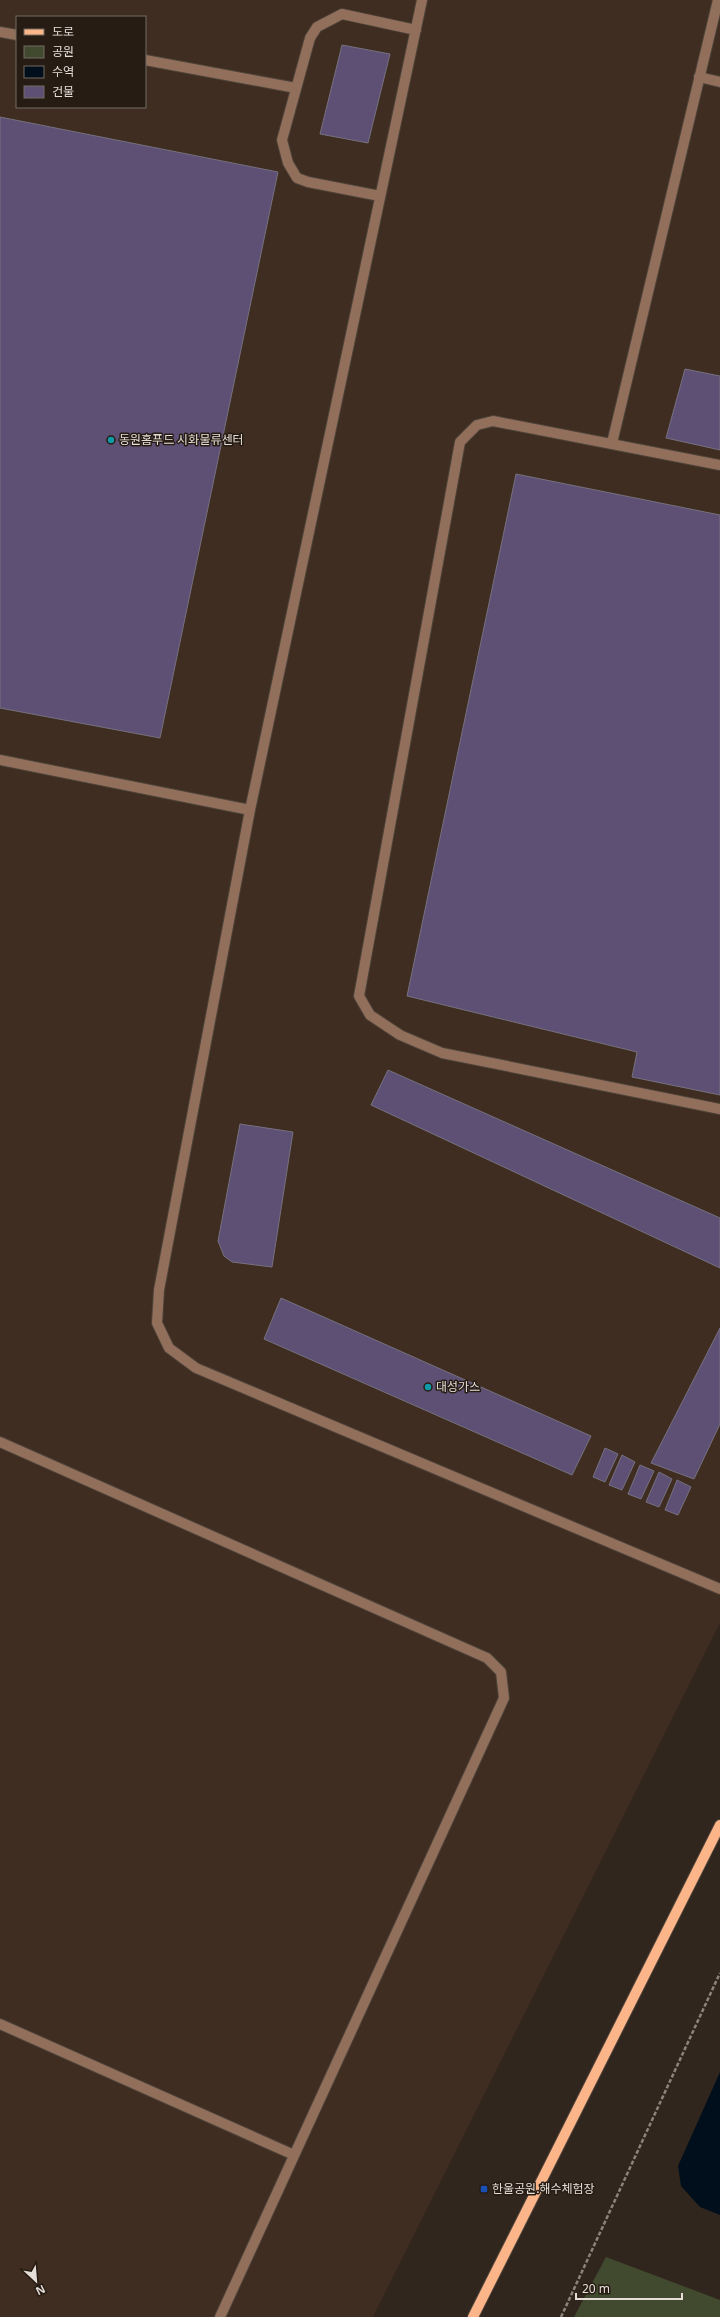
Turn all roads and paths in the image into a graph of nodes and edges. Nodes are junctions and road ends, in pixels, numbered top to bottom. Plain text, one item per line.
1 (422, 0) edge
2 (718, 0) edge
3 (416, 30) junction
4 (0, 32) edge
5 (16, 35) edge
6 (146, 60) edge
7 (699, 77) junction
8 (720, 82) edge
9 (296, 88) junction
10 (380, 196) junction
11 (612, 443) junction
12 (720, 465) edge
13 (0, 760) edge
14 (250, 810) junction
15 (720, 1109) edge
16 (0, 1442) edge
17 (720, 1589) edge
18 (720, 1824) edge
19 (720, 1973) edge
20 (0, 2024) edge
21 (294, 2155) junction
22 (220, 2317) edge
23 (473, 2317) edge
24 (561, 2317) edge

1 - 3 street
2 - 7 street
3 - 9 street
3 - 10 street
4 - 5 street
6 - 9 street
7 - 8 street
7 - 11 street
9 - 10 street
10 - 14 street
11 - 12 street
11 - 15 street
13 - 14 street
14 - 17 street
16 - 21 street
18 - 23 main road
19 - 24 path
20 - 21 street
21 - 22 street

